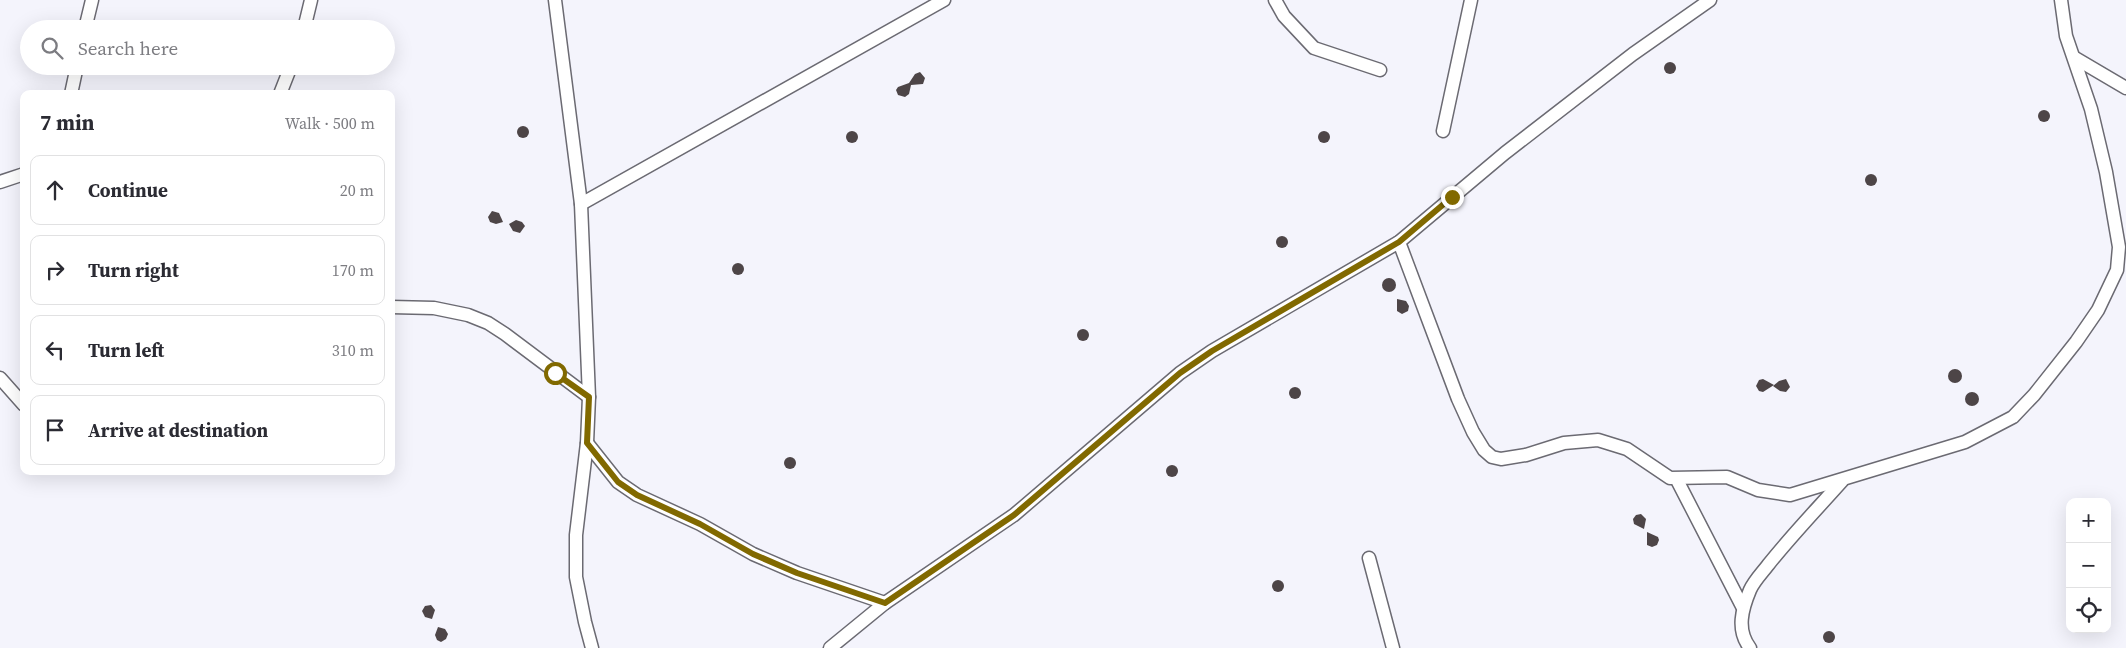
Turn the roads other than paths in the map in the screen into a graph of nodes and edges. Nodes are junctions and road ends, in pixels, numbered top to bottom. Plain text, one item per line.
1 (92, 0) edge
2 (312, 0) edge
3 (556, 0) edge
4 (944, 0) edge
5 (1275, 0) edge
6 (1471, 0) edge
7 (1710, 0) edge
8 (2061, 0) edge
9 (87, 20) edge
10 (306, 20) edge
11 (2074, 58) junction
12 (1380, 70) dead end
13 (75, 75) edge
14 (287, 75) edge
15 (2126, 88) edge
16 (72, 90) edge
17 (282, 90) edge
18 (1443, 131) dead end
19 (20, 175) edge
20 (0, 182) edge
21 (581, 204) junction
22 (1399, 242) junction
23 (395, 308) edge
24 (0, 378) edge
25 (589, 397) junction
26 (20, 400) edge
27 (587, 443) junction
28 (1677, 480) junction
29 (1842, 481) junction
30 (1369, 558) dead end
31 (885, 603) junction
32 (1743, 608) junction
33 (592, 648) edge
34 (830, 648) edge
35 (1392, 648) edge
36 (1750, 648) edge

1 - 9 street
2 - 10 street
3 - 21 street
4 - 21 street
5 - 12 street
6 - 18 street
7 - 22 street
8 - 11 street
11 - 15 street
11 - 29 street
13 - 16 street
14 - 17 street
19 - 20 street
21 - 25 street
22 - 28 street
22 - 31 street
23 - 25 street
24 - 26 street
25 - 27 street
27 - 31 street
27 - 33 street
28 - 29 street
28 - 32 street
29 - 32 street
30 - 35 street
31 - 34 street
32 - 36 street

